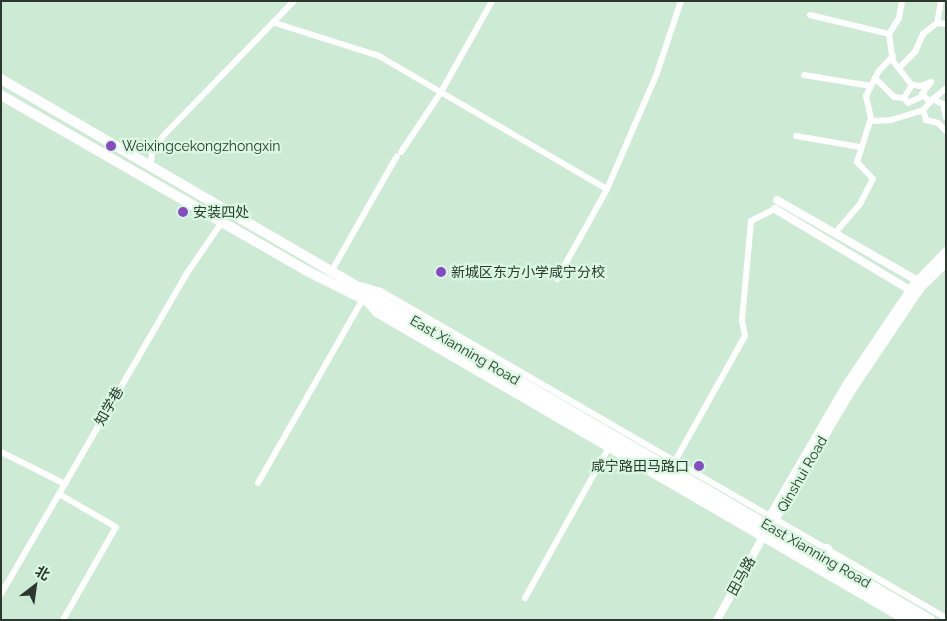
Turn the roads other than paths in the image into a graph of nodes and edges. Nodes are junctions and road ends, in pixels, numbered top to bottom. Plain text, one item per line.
1 (294, 1) edge
2 (492, 1) edge
3 (681, 1) edge
4 (902, 1) edge
5 (942, 5) edge
6 (810, 15) dead end
7 (275, 23) junction
8 (937, 23) junction
9 (946, 24) edge
10 (889, 34) junction
11 (893, 56) junction
12 (899, 68) junction
13 (804, 75) dead end
14 (875, 78) junction
15 (1, 79) edge
16 (912, 85) junction
17 (871, 86) junction
18 (946, 89) edge
19 (441, 92) junction
20 (1, 95) edge
21 (923, 96) junction
22 (904, 98) junction
23 (931, 100) junction
24 (923, 110) junction
25 (945, 117) edge
26 (871, 121) junction
27 (938, 122) junction
28 (946, 131) edge
29 (796, 136) dead end
30 (860, 147) junction
31 (150, 167) junction
32 (607, 189) junction
33 (778, 200) dead end
34 (774, 210) joint
35 (222, 222) junction
36 (835, 233) junction
37 (829, 242) junction
38 (946, 251) edge
39 (946, 262) edge
40 (331, 272) junction
41 (557, 279) dead end
42 (345, 280) junction
43 (918, 281) junction
44 (910, 290) junction
45 (363, 299) junction
46 (608, 449) junction
47 (1, 452) edge
48 (674, 461) junction
49 (258, 483) dead end
50 (65, 484) junction
51 (59, 494) junction
52 (768, 526) junction
53 (827, 549) junction
54 (840, 568) junction
55 (1, 594) edge
56 (525, 598) dead end
57 (946, 618) edge
58 (63, 620) edge
59 (717, 620) edge
60 (903, 620) edge
61 (914, 620) edge
62 (930, 620) edge

1 - 7 street
2 - 19 street
3 - 32 street
4 - 10 street
5 - 8 street
6 - 10 street
7 - 19 street
7 - 31 street
8 - 9 street
8 - 12 street
10 - 11 street
11 - 12 street
11 - 14 street
12 - 16 street
13 - 17 street
14 - 17 street
14 - 22 street
15 - 31 main road, East Xianning Road
16 - 21 street
16 - 22 street
17 - 26 street
18 - 23 street
19 - 32 street
19 - 40 street
20 - 35 main road, East Xianning Road
21 - 22 street
21 - 23 street
23 - 24 street
23 - 25 street
24 - 26 street
24 - 27 street
25 - 27 street
26 - 30 street
27 - 28 street
29 - 30 street
30 - 36 street
31 - 40 main road, East Xianning Road
32 - 41 street
33 - 36 street
34 - 37 street
34 - 48 street
35 - 45 main road, East Xianning Road
35 - 50 street, 知学巷
36 - 37 street
36 - 43 street
37 - 44 street
38 - 43 main road, Qinshui Road
39 - 52 main road, Qinshui Road
40 - 42 main road, East Xianning Road
42 - 48 street
42 - 52 main road, East Xianning Road
43 - 44 main road, Qinshui Road
44 - 52 main road, Qinshui Road
45 - 46 street
45 - 49 street
45 - 52 main road, East Xianning Road
46 - 52 street
46 - 56 street
47 - 50 street
48 - 52 street
50 - 51 street, 知学巷
51 - 55 street, 知学巷
51 - 58 street
52 - 53 street
52 - 54 main road, East Xianning Road
52 - 59 street, 田马路
52 - 60 street
52 - 61 main road, East Xianning Road
53 - 54 main road
53 - 57 street
54 - 62 main road, East Xianning Road

